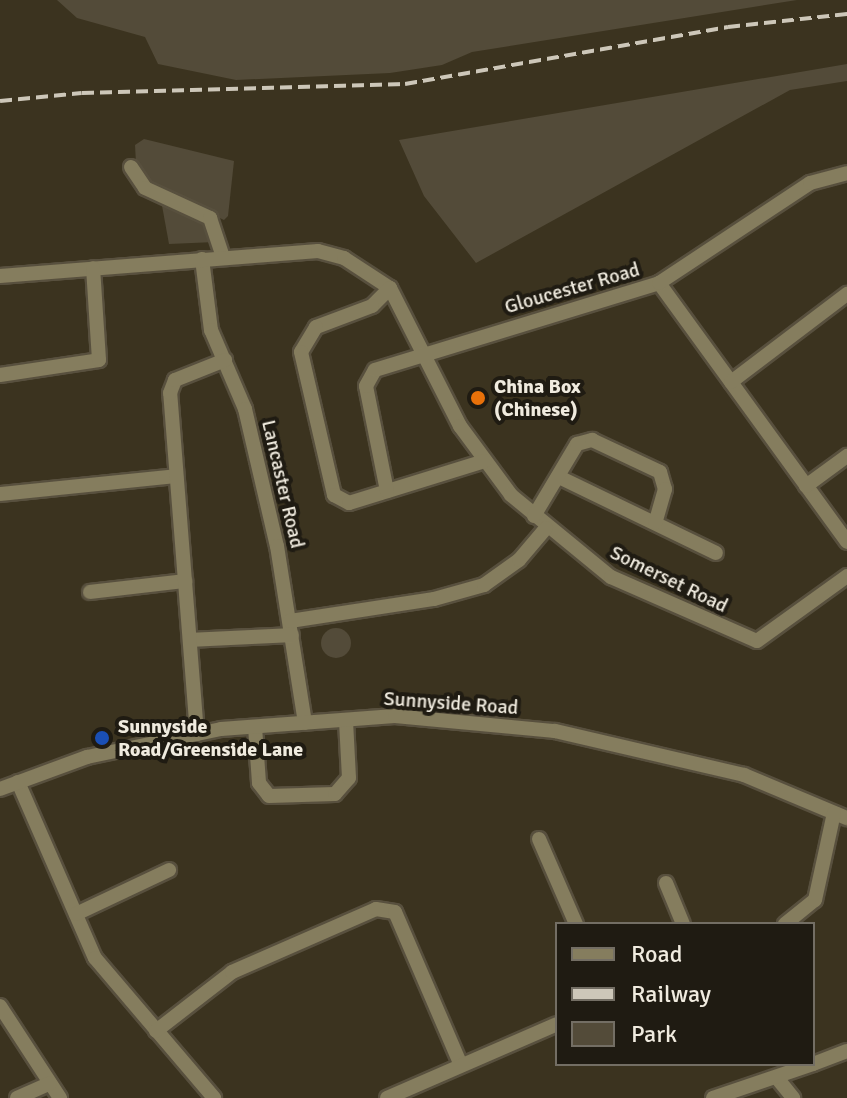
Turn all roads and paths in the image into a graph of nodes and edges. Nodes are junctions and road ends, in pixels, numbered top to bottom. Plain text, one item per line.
1 (131, 167) dead end
2 (847, 173) edge
3 (223, 257) junction
4 (202, 259) junction
5 (93, 268) junction
6 (0, 276) edge
7 (659, 283) junction
8 (390, 288) junction
9 (847, 294) edge
10 (423, 351) junction
11 (225, 360) junction
12 (0, 375) edge
13 (731, 382) junction
14 (847, 456) edge
15 (485, 461) junction
16 (176, 476) junction
17 (561, 478) junction
18 (806, 486) junction
19 (387, 491) junction
20 (0, 494) edge
21 (534, 516) junction
22 (655, 523) junction
23 (546, 528) junction
24 (847, 542) edge
25 (716, 553) dead end
26 (847, 576) edge
27 (185, 581) junction
28 (90, 592) dead end
29 (291, 628) junction
30 (190, 640) junction
31 (346, 720) junction
32 (305, 723) junction
33 (255, 727) junction
34 (197, 734) junction
35 (18, 782) junction
36 (0, 789) edge
37 (840, 815) edge
38 (539, 839) dead end
39 (169, 870) dead end
40 (666, 883) dead end
41 (76, 914) junction
42 (575, 922) edge
43 (682, 922) edge
44 (788, 922) edge
45 (0, 1006) edge
46 (555, 1025) edge
47 (156, 1031) junction
48 (847, 1051) edge
49 (815, 1063) edge
50 (461, 1065) junction
51 (808, 1066) edge
52 (777, 1078) junction
53 (50, 1083) junction
54 (17, 1098) edge
55 (60, 1098) edge
56 (214, 1098) edge
57 (387, 1098) edge
58 (713, 1098) edge
59 (793, 1098) edge

1 - 3 street
2 - 7 street, Gloucester Road
3 - 4 street, Somerset Road
3 - 8 street, Somerset Road
4 - 5 street, Somerset Road
4 - 11 street, Lancaster Road
5 - 6 street, Somerset Road
5 - 12 street
7 - 10 street, Gloucester Road
7 - 13 street
8 - 10 street, Somerset Road
8 - 19 street
9 - 13 street
10 - 15 street, Somerset Road
10 - 19 street, Gloucester Road
11 - 16 street
11 - 29 street, Lancaster Road
13 - 18 street
14 - 18 street
15 - 19 street
15 - 21 street, Somerset Road
16 - 20 street
16 - 27 street
17 - 21 street
17 - 22 street
17 - 22 street
18 - 24 street
21 - 23 street, Somerset Road
22 - 25 street
23 - 26 street, Somerset Road
23 - 29 street
27 - 28 street
27 - 30 street
29 - 30 street
29 - 32 street, Lancaster Road
30 - 34 street
31 - 32 street, Sunnyside Road
31 - 33 street
31 - 37 street, Sunnyside Road
32 - 33 street, Sunnyside Road
33 - 34 street, Sunnyside Road
34 - 35 street, Sunnyside Road
35 - 36 street, Sunnyside Road
35 - 41 street
37 - 44 street
38 - 42 street
39 - 41 street
40 - 43 street
41 - 47 street
45 - 53 street
46 - 50 street
47 - 50 street
47 - 56 street
48 - 49 street
50 - 57 street
51 - 52 street
52 - 58 street
52 - 59 street
53 - 54 street
53 - 55 street

